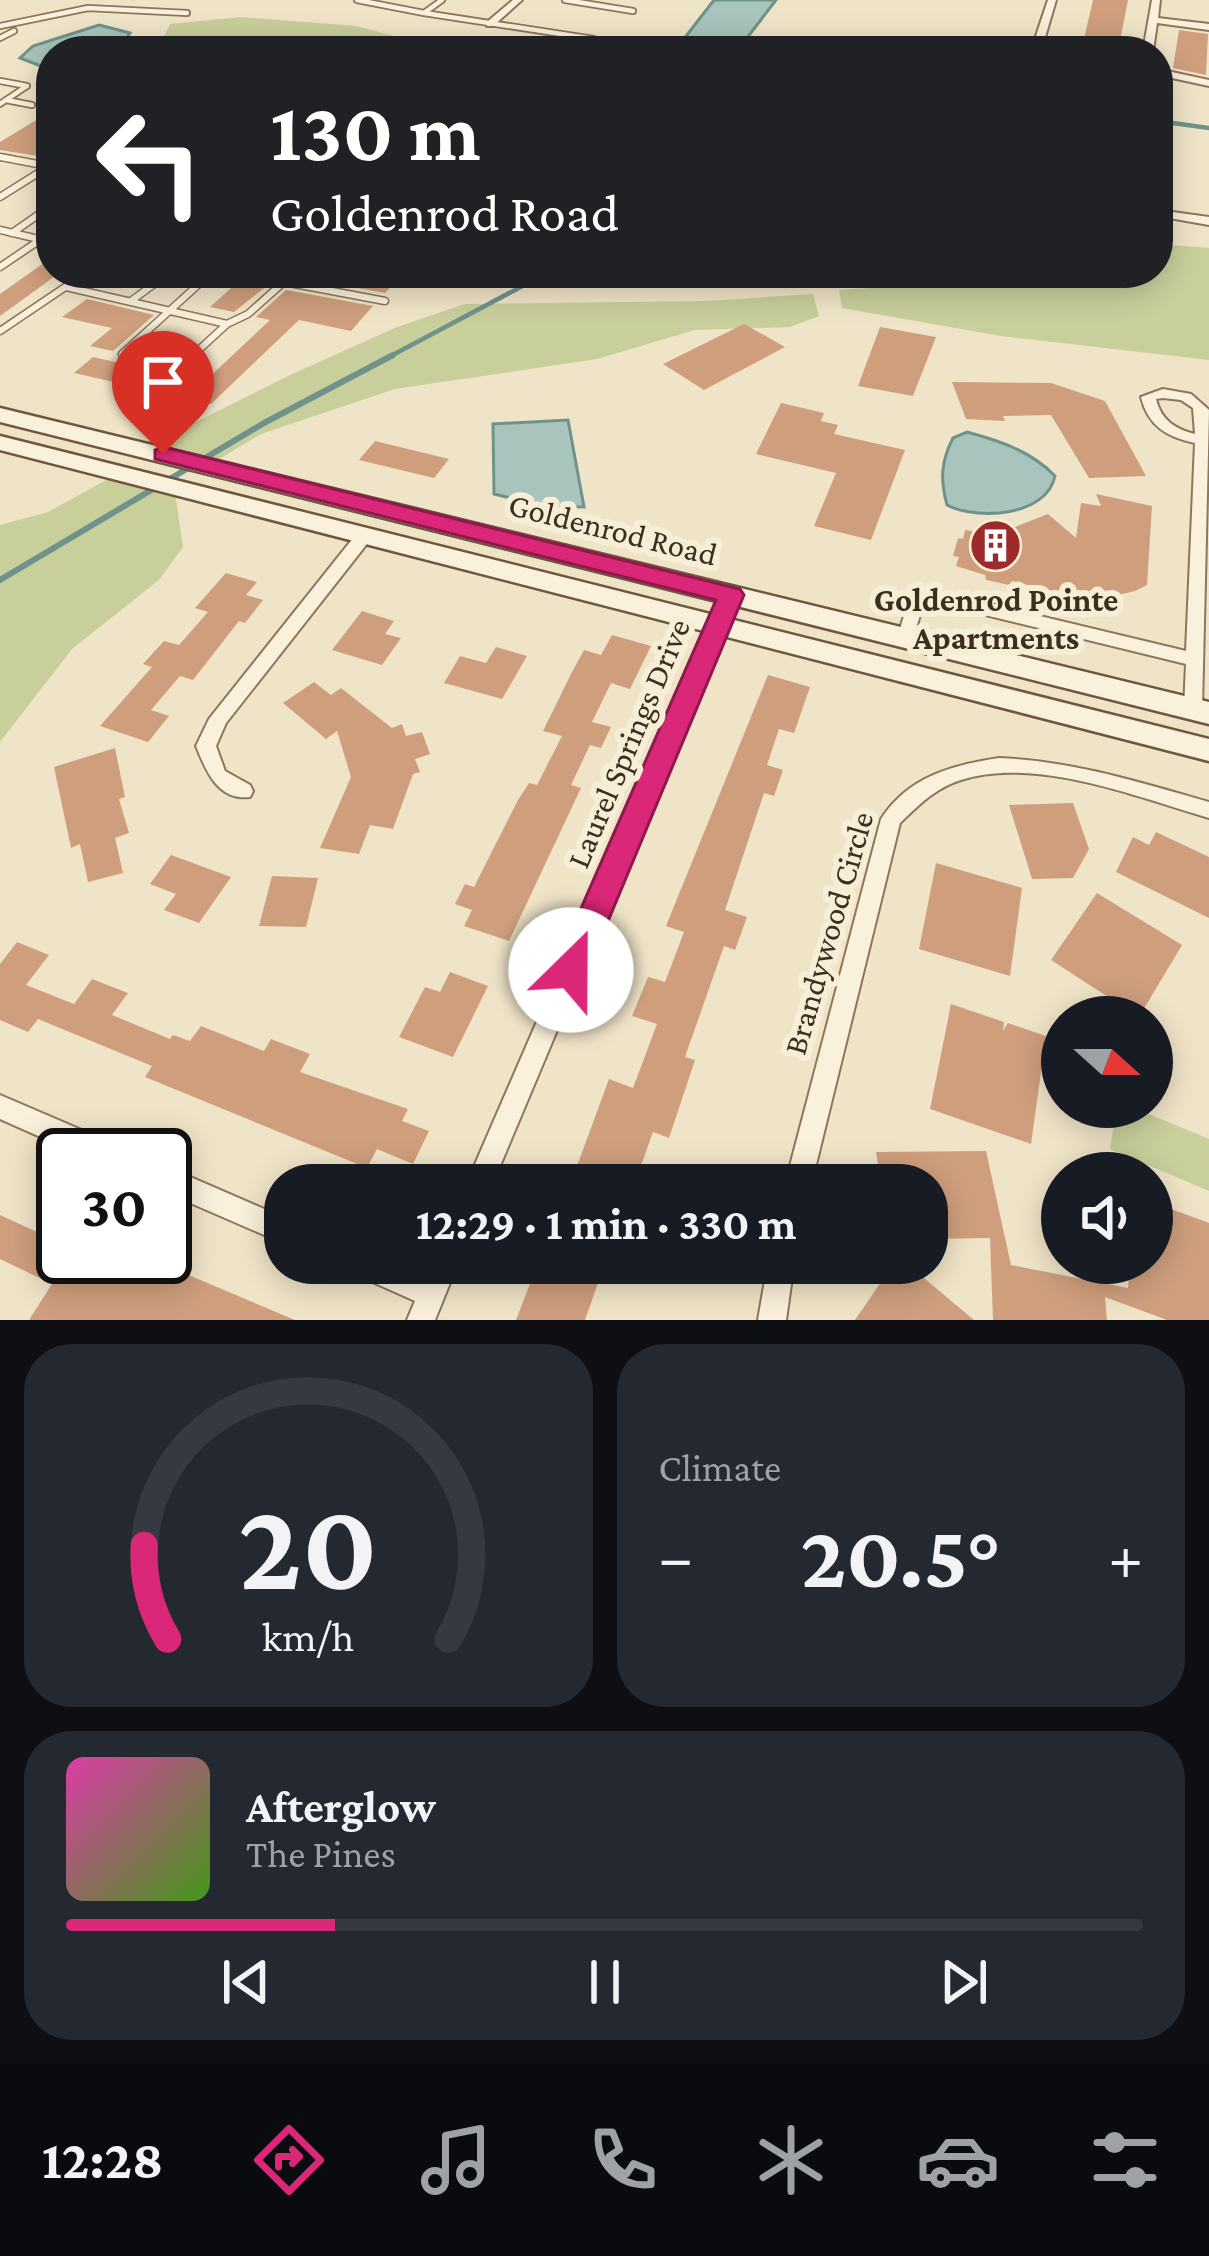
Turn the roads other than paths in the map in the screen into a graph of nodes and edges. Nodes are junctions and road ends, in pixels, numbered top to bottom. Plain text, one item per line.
1 (71, 0) edge
2 (357, 0) edge
3 (442, 0) edge
4 (518, 0) edge
5 (565, 0) edge
6 (1052, 0) edge
7 (1156, 0) edge
8 (633, 10) dead end
9 (55, 11) junction
10 (188, 13) dead end
11 (424, 13) junction
12 (1153, 20) junction
13 (0, 23) edge
14 (490, 24) junction
15 (1209, 27) edge
16 (14, 31) dead end
17 (573, 36) edge
18 (1041, 36) edge
19 (1150, 36) edge
20 (0, 38) edge
21 (1173, 76) edge
22 (0, 81) edge
23 (1209, 82) edge
24 (3, 102) edge
25 (32, 104) dead end
26 (0, 157) edge
27 (36, 163) edge
28 (36, 175) edge
29 (0, 197) edge
30 (1173, 215) edge
31 (36, 216) edge
32 (1209, 221) edge
33 (0, 230) edge
34 (12, 233) junction
35 (36, 238) edge
36 (36, 243) edge
37 (0, 268) edge
38 (62, 288) edge
39 (73, 288) edge
40 (149, 288) edge
41 (194, 288) edge
42 (276, 288) edge
43 (316, 288) edge
44 (385, 301) dead end
45 (131, 302) junction
46 (170, 309) junction
47 (227, 325) junction
48 (0, 331) edge
49 (0, 415) edge
50 (1200, 440) dead end
51 (0, 443) edge
52 (152, 467) junction
53 (238, 488) junction
54 (364, 536) junction
55 (656, 576) junction
56 (731, 595) junction
57 (718, 625) junction
58 (906, 638) junction
59 (1195, 660) junction
60 (1201, 711) edge
61 (1209, 750) edge
62 (244, 791) dead end
63 (1209, 810) edge
64 (0, 1107) edge
65 (48, 1128) edge
66 (488, 1164) edge
67 (803, 1164) edge
68 (192, 1191) edge
69 (264, 1222) edge
70 (391, 1284) edge
71 (778, 1284) edge
72 (427, 1307) edge
73 (772, 1320) edge

1 - 9 lane
2 - 11 lane
3 - 11 lane
4 - 14 street
5 - 8 lane
6 - 18 street
7 - 12 street
9 - 10 lane
9 - 13 lane
11 - 14 lane
12 - 15 street
12 - 19 street
14 - 17 lane
16 - 20 lane
21 - 23 street
22 - 24 lane
24 - 25 lane
26 - 27 lane
28 - 29 lane
30 - 32 street
31 - 34 lane
33 - 34 lane
34 - 35 lane
36 - 37 lane
38 - 48 lane
39 - 45 lane
40 - 45 lane
41 - 46 lane
42 - 47 lane
43 - 44 lane
45 - 46 lane
46 - 47 lane
46 - 47 lane
49 - 52 main road, Goldenrod Road
50 - 59 street
51 - 52 main road
52 - 53 main road, Goldenrod Road
52 - 53 main road, Goldenrod Road
53 - 54 main road, Goldenrod Road
53 - 55 main road, Goldenrod Road
54 - 55 main road
54 - 57 main road, Goldenrod Road
54 - 62 street
55 - 56 main road, Goldenrod Road
56 - 57 street, Laurel Springs Drive
56 - 58 main road, Goldenrod Road
57 - 61 main road, Goldenrod Road
57 - 66 street, Laurel Springs Drive
58 - 59 street
58 - 60 main road, Goldenrod Road
59 - 60 street
63 - 67 street, Brandywood Circle
64 - 65 street
68 - 69 street
70 - 72 street
71 - 73 street

